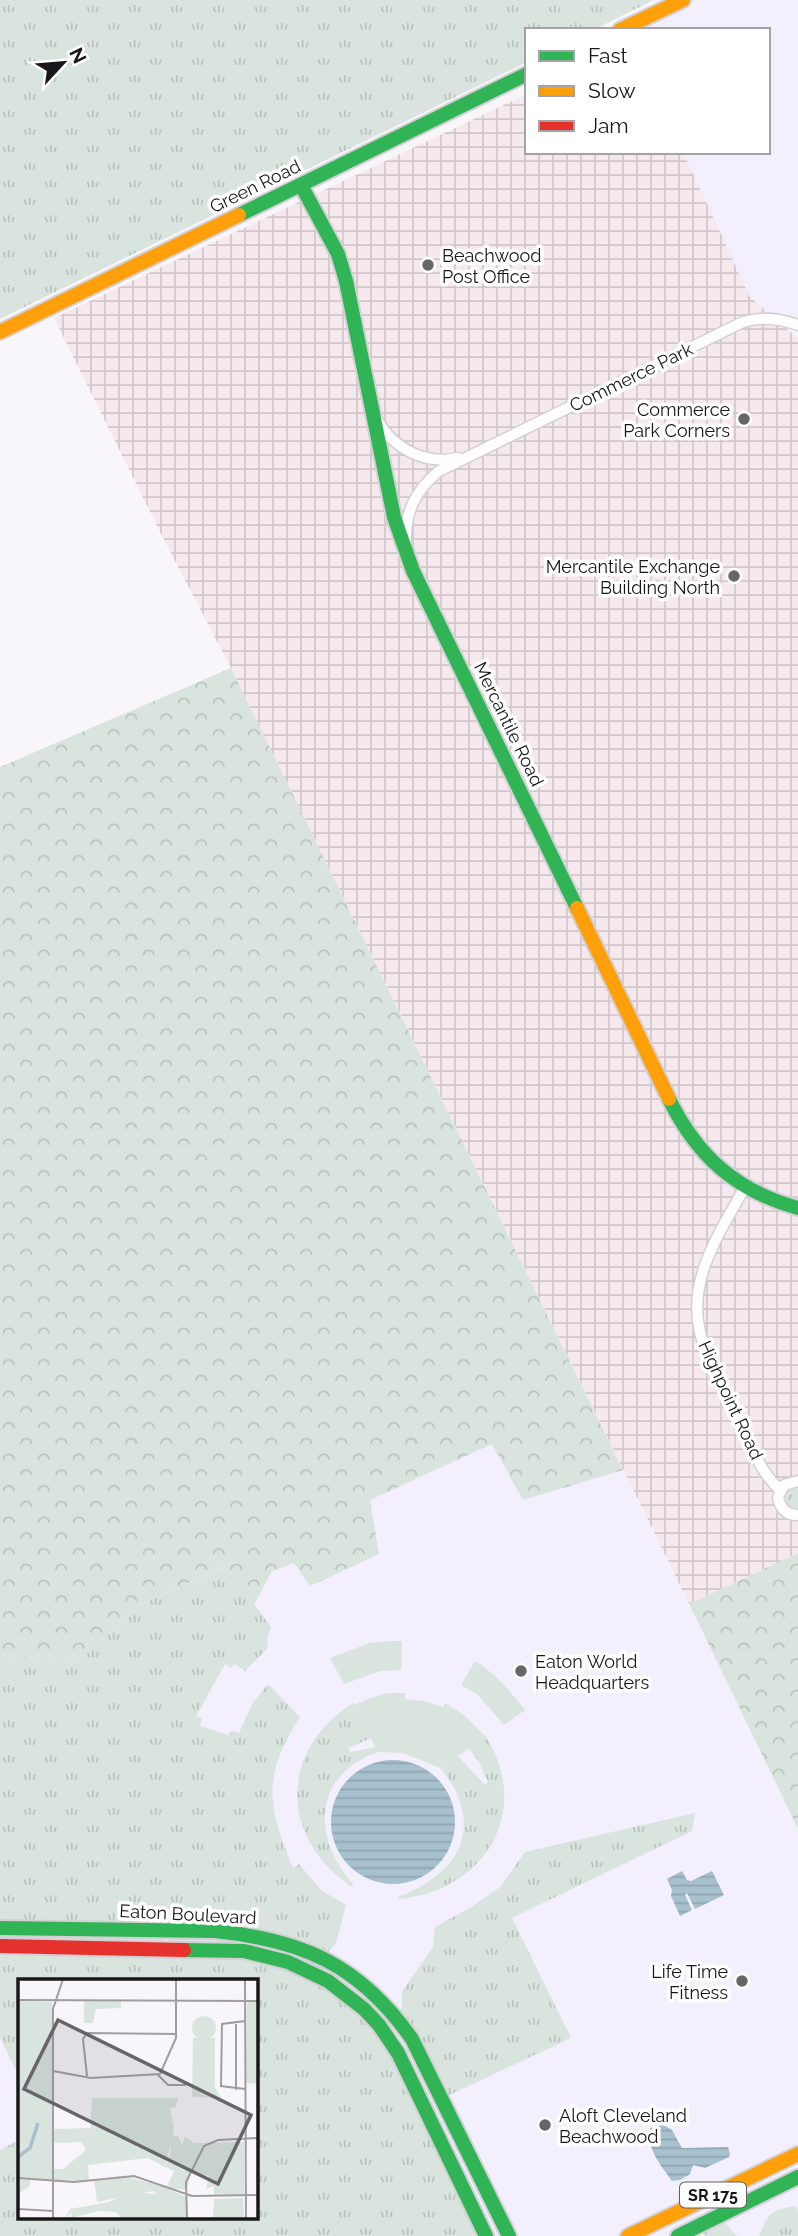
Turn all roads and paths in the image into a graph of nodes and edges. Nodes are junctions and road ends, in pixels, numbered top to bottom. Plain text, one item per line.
1 (683, 0) edge
2 (624, 28) edge
3 (525, 75) edge
4 (301, 185) junction
5 (798, 325) edge
6 (0, 332) edge
7 (372, 408) junction
8 (468, 455) junction
9 (407, 556) junction
10 (745, 1187) junction
11 (798, 1208) edge
12 (798, 1481) edge
13 (780, 1490) junction
14 (798, 1515) edge
15 (0, 1928) edge
16 (0, 1946) edge
17 (798, 2154) edge
18 (798, 2177) edge
19 (634, 2234) edge
20 (486, 2236) edge
21 (509, 2236) edge
22 (678, 2236) edge

1 - 2 street
3 - 4 street, Green Road
4 - 6 street, Green Road
4 - 7 street, Mercantile Road
5 - 8 street, Commerce Park
7 - 8 street, Commerce Park
7 - 9 street, Mercantile Road
8 - 9 street, Commerce Park
9 - 10 street, Mercantile Road
10 - 11 street, Mercantile Road
10 - 13 street, Highpoint Road
12 - 13 street
13 - 14 street, Highpoint Road
15 - 21 street, Eaton Boulevard
16 - 20 street, Eaton Boulevard
17 - 19 street, SR 175
18 - 22 street, SR 175

